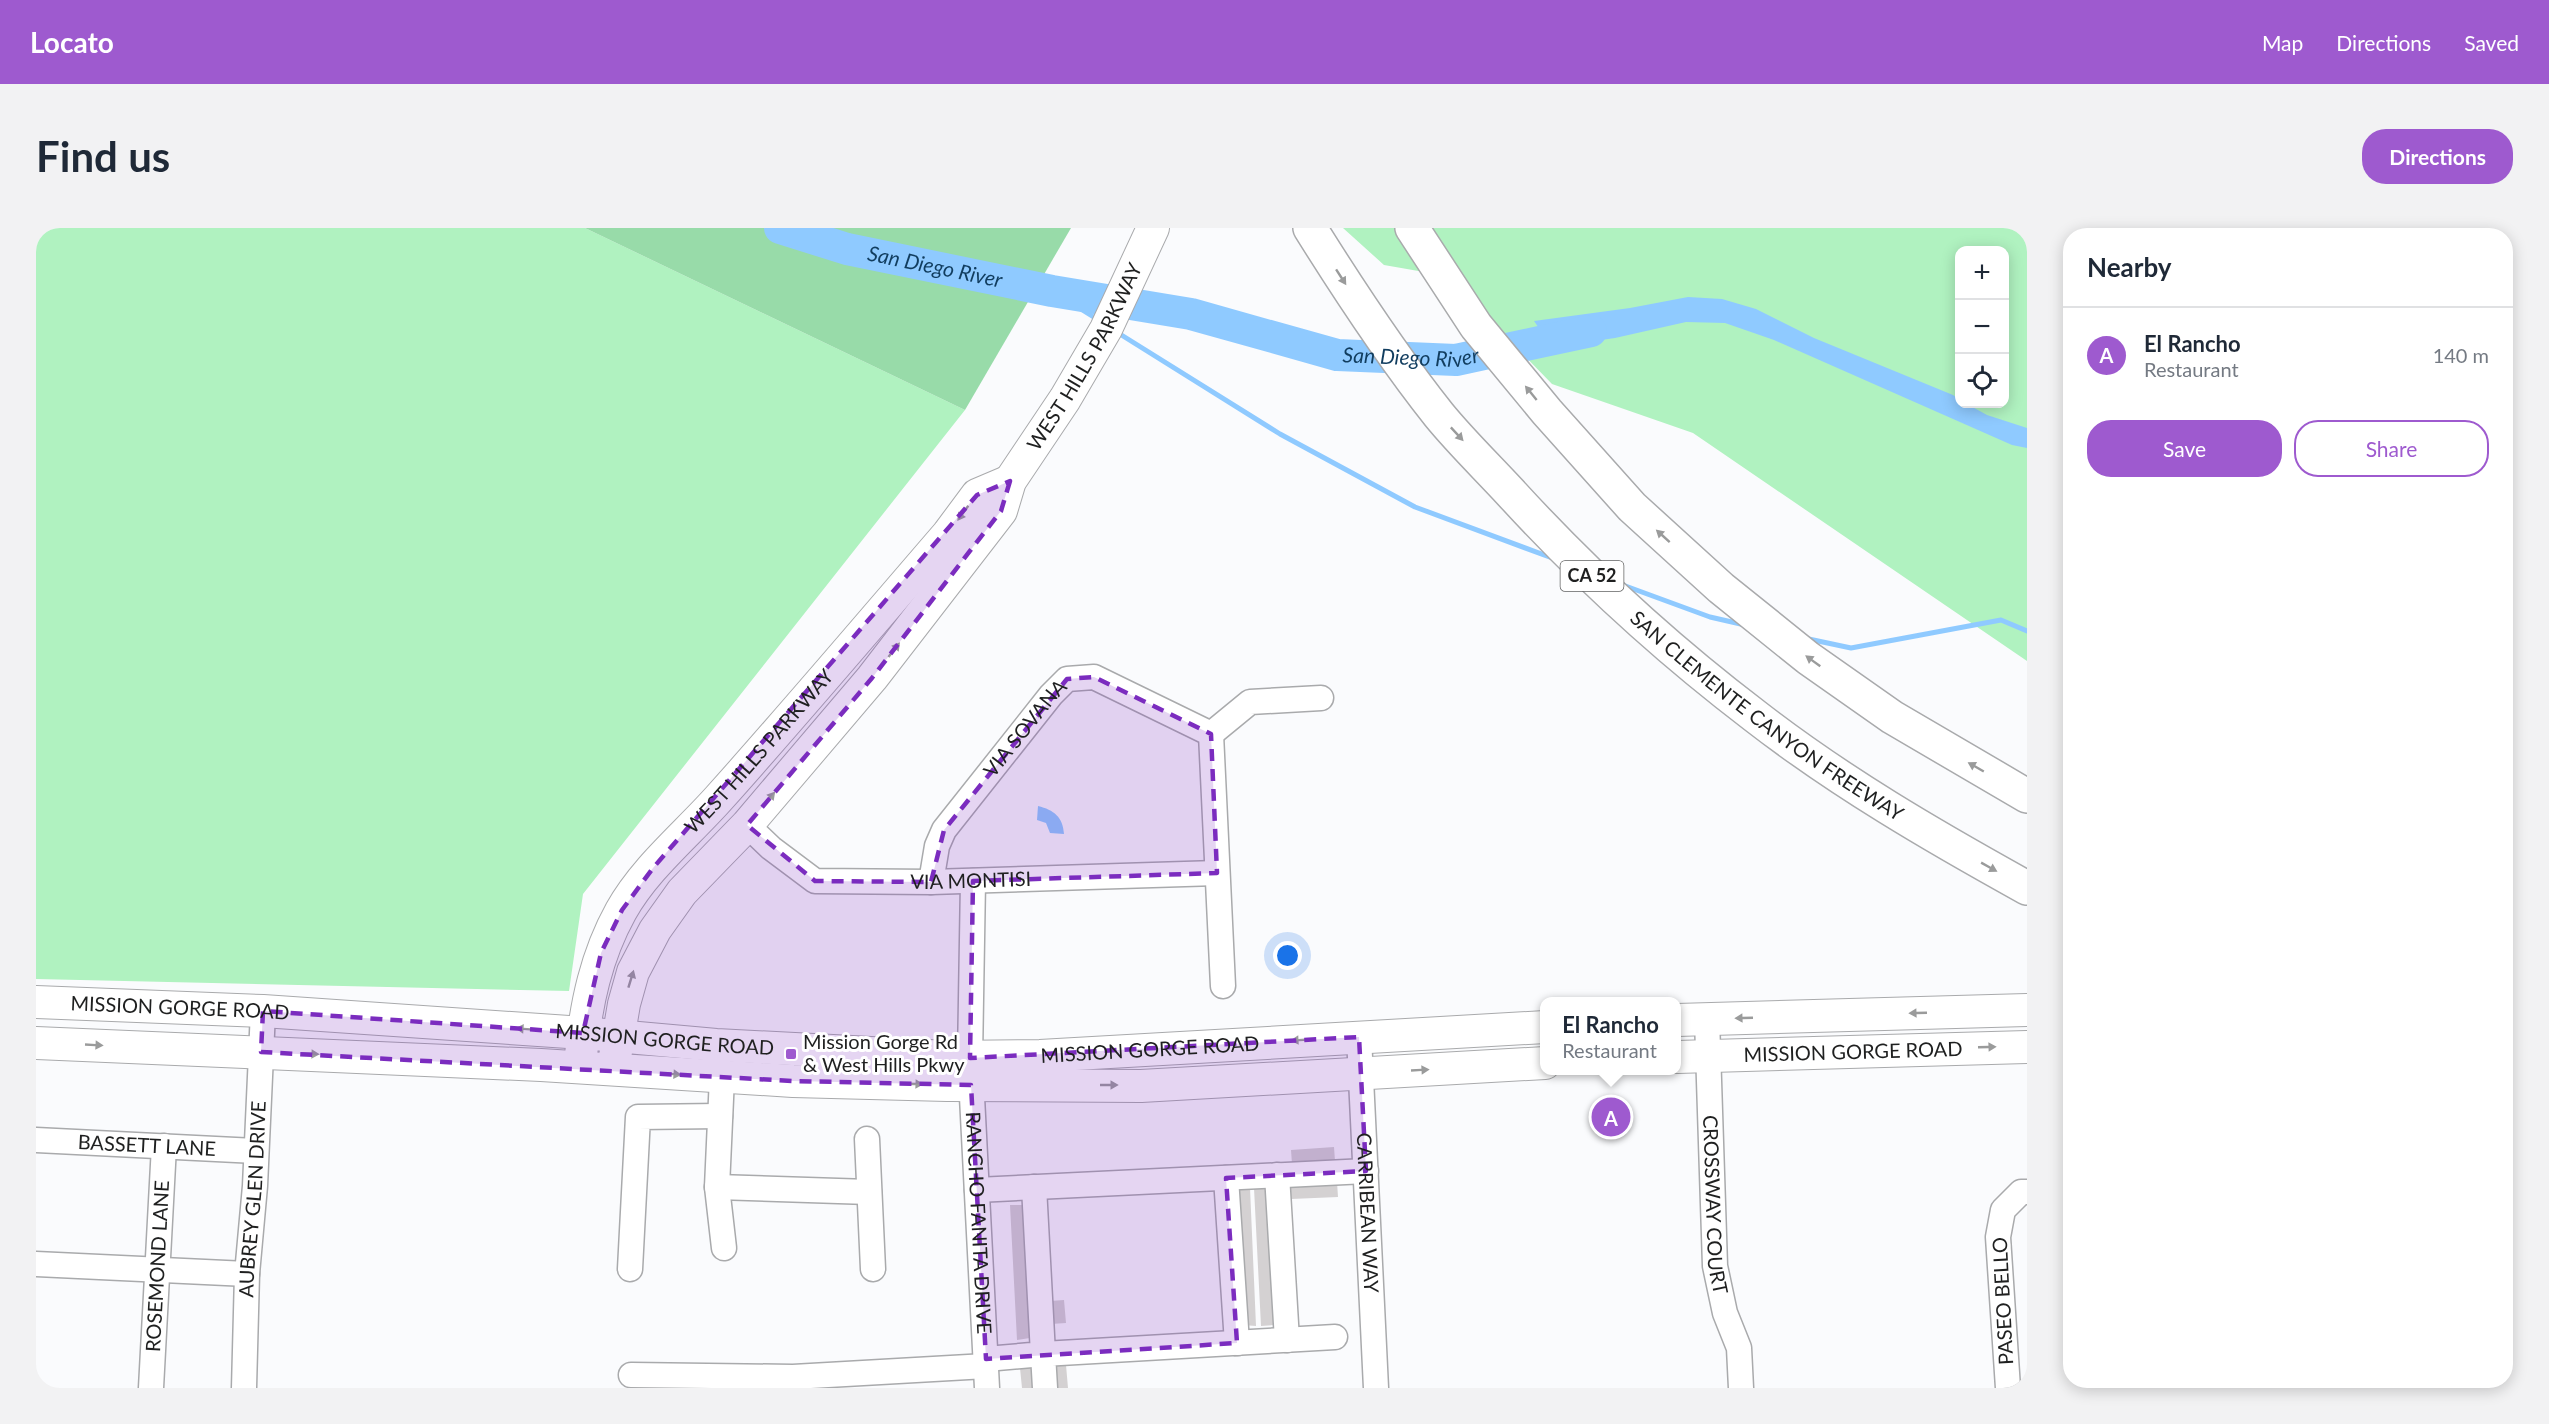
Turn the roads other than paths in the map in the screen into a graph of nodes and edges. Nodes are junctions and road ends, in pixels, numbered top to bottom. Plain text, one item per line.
1 (1153, 228) edge
2 (1310, 228) edge
3 (1412, 228) edge
4 (1010, 481) junction
5 (1321, 698) dead end
6 (1211, 734) junction
7 (2027, 796) edge
8 (747, 825) junction
9 (1217, 873) junction
10 (973, 881) junction
11 (931, 882) junction
12 (2027, 888) edge
13 (1223, 986) dead end
14 (36, 1002) edge
15 (2027, 1010) edge
16 (263, 1011) junction
17 (1692, 1020) edge
18 (1540, 1027) edge
19 (583, 1033) junction
20 (618, 1036) junction
21 (1359, 1037) junction
22 (36, 1042) edge
23 (1540, 1045) edge
24 (2027, 1047) edge
25 (261, 1052) junction
26 (1709, 1056) junction
27 (1681, 1057) edge
28 (1540, 1063) edge
29 (1484, 1066) junction
30 (580, 1067) junction
31 (613, 1070) junction
32 (971, 1071) junction
33 (1361, 1073) junction
34 (722, 1077) junction
35 (720, 1116) junction
36 (867, 1139) dead end
37 (36, 1140) edge
38 (164, 1146) junction
39 (256, 1151) junction
40 (1366, 1171) junction
41 (1277, 1175) junction
42 (1226, 1178) junction
43 (717, 1187) junction
44 (1034, 1187) junction
45 (977, 1190) junction
46 (869, 1192) junction
47 (2027, 1192) edge
48 (724, 1248) dead end
49 (36, 1264) edge
50 (630, 1269) dead end
51 (873, 1269) dead end
52 (157, 1270) junction
53 (247, 1274) junction
54 (1335, 1337) dead end
55 (1287, 1340) junction
56 (1237, 1343) junction
57 (1043, 1354) junction
58 (986, 1371) edge
59 (631, 1375) dead end
60 (151, 1388) edge
61 (244, 1388) edge
62 (1045, 1388) edge
63 (1376, 1388) edge
64 (1742, 1388) edge
65 (2008, 1388) edge

1 - 4 main road, WEST HILLS PARKWAY
2 -> 12 highway, SAN CLEMENTE CANYON FREEWAY / CA 52
7 -> 3 highway
8 -> 4 main road, WEST HILLS PARKWAY
4 -> 19 main road, WEST HILLS PARKWAY
5 - 6 street
6 - 9 street
6 - 11 street, VIA SOVANA
8 - 11 street, VIA MONTISI
20 -> 8 main road, WEST HILLS PARKWAY
9 - 10 street, VIA MONTISI
9 - 13 street
10 - 11 street, VIA MONTISI
10 - 32 street, RANCHO FANITA DRIVE
14 - 16 main road, MISSION GORGE ROAD
15 -> 17 main road, MISSION GORGE ROAD
19 -> 16 main road, MISSION GORGE ROAD
16 - 25 street, AUBREY GLEN DRIVE
17 - 26 street, CROSSWAY COURT
18 - 21 main road, MISSION GORGE ROAD
19 - 20 main road, MISSION GORGE ROAD
19 - 30 main road, WEST HILLS PARKWAY
20 - 31 main road, WEST HILLS PARKWAY
20 - 32 main road, MISSION GORGE ROAD
21 -> 32 main road, MISSION GORGE ROAD
21 - 33 street, CARRIBEAN WAY
22 -> 25 main road, MISSION GORGE ROAD
23 - 29 main road
26 -> 24 main road, MISSION GORGE ROAD
25 -> 30 main road, MISSION GORGE ROAD
25 - 39 street, AUBREY GLEN DRIVE
26 - 27 main road, MISSION GORGE ROAD
26 - 64 street, CROSSWAY COURT
28 - 29 main road, MISSION GORGE ROAD
33 -> 29 main road, MISSION GORGE ROAD
30 - 31 main road, MISSION GORGE ROAD
31 -> 34 main road, MISSION GORGE ROAD
32 -> 33 main road, MISSION GORGE ROAD
34 -> 32 main road, MISSION GORGE ROAD
32 - 45 street, RANCHO FANITA DRIVE
33 - 40 street, CARRIBEAN WAY
34 - 35 street
35 - 43 street
35 - 50 street
36 - 46 street
37 - 38 street, BASSETT LANE
38 - 39 street, BASSETT LANE
38 - 52 street, ROSEMOND LANE
39 - 53 street, AUBREY GLEN DRIVE
40 - 41 street
40 - 63 street, CARRIBEAN WAY
41 - 42 street
41 - 55 street
42 - 44 street
42 - 56 street
43 - 46 street
43 - 48 street
44 - 45 street
44 - 57 street
45 - 58 street, RANCHO FANITA DRIVE
46 - 51 street
47 - 65 street, PASEO BELLO
49 - 52 street
52 - 53 street
52 - 60 street, ROSEMOND LANE
53 - 61 street, AUBREY GLEN DRIVE
54 - 55 street
55 - 56 street
56 - 57 street
57 - 58 street
57 - 62 street
58 - 59 street

